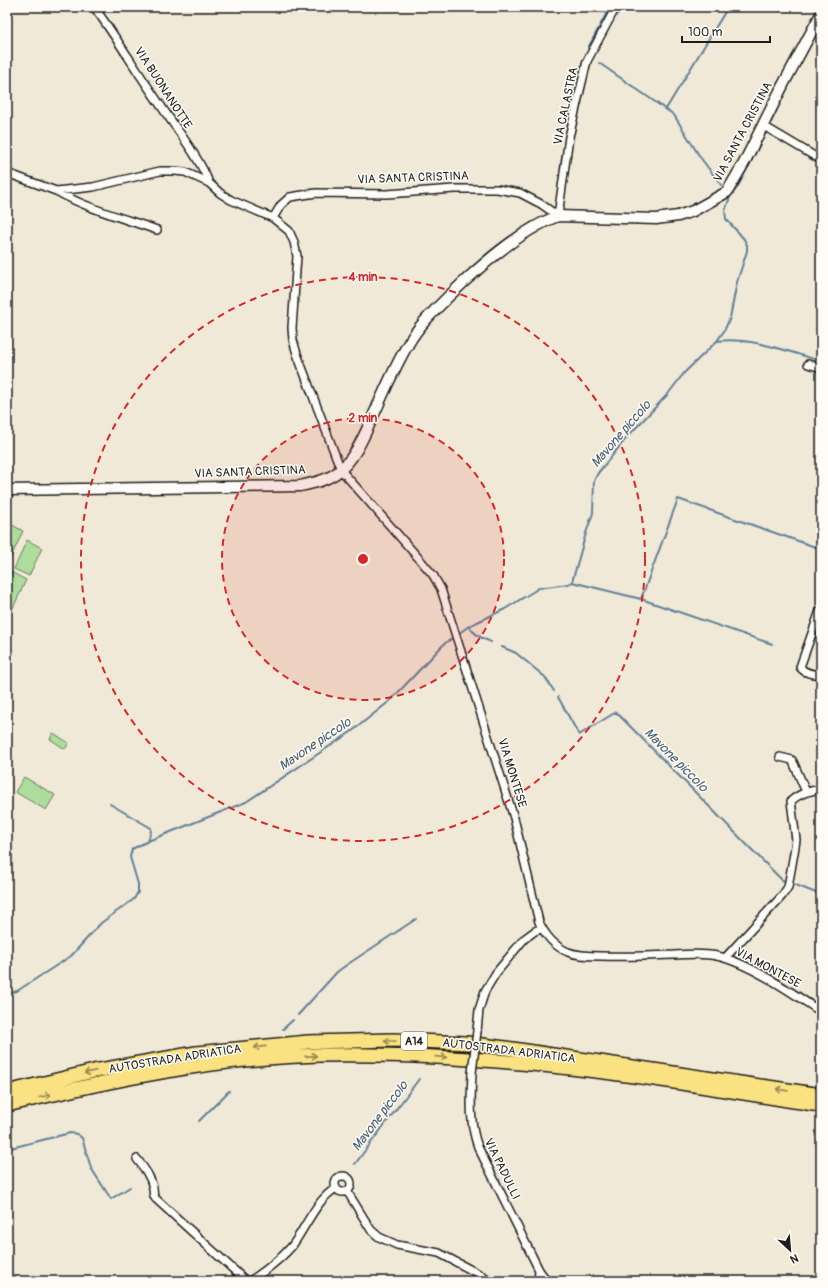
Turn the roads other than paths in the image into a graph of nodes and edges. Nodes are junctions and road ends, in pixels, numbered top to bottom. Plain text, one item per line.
1 (94, 7) edge
2 (616, 7) edge
3 (821, 14) edge
4 (762, 125) junction
5 (821, 160) edge
6 (7, 173) edge
7 (209, 183) junction
8 (56, 191) junction
9 (558, 216) junction
10 (273, 218) junction
11 (157, 230) dead end
12 (808, 364) dead end
13 (821, 368) edge
14 (341, 470) junction
15 (7, 490) edge
16 (820, 611) edge
17 (821, 675) edge
18 (780, 757) dead end
19 (821, 789) edge
20 (806, 792) junction
21 (542, 928) junction
22 (725, 958) junction
23 (821, 1012) edge
24 (7, 1092) edge
25 (821, 1095) edge
26 (7, 1105) edge
27 (821, 1105) edge
28 (137, 1160) dead end
29 (336, 1188) junction
30 (347, 1191) junction
31 (539, 1270) junction
32 (246, 1281) edge
33 (250, 1281) edge
34 (492, 1281) edge
35 (538, 1281) edge
36 (547, 1281) edge

1 - 7 street, VIA BUONANOTTE
2 - 9 street, VIA CALASTRA
3 - 4 street, VIA SANTA CRISTINA
4 - 5 street
4 - 9 street, VIA SANTA CRISTINA
6 - 8 street
7 - 8 street
7 - 10 street
8 - 11 street
9 - 10 street, VIA SANTA CRISTINA
9 - 14 street, VIA SANTA CRISTINA
10 - 14 street
12 - 13 street
14 - 15 street, VIA SANTA CRISTINA
14 - 21 street, VIA MONTESE
16 - 17 street
18 - 20 street
19 - 20 street, VIA MONTESE
20 - 22 street, VIA MONTESE
21 - 22 street, VIA MONTESE
21 - 31 street, VIA PADULLI, bridge
22 - 23 street, VIA MONTESE
25 -> 24 highway, AUTOSTRADA ADRIATICA / A14
26 -> 27 highway, AUTOSTRADA ADRIATICA / A14
28 - 32 street
29 - 30 street
29 - 30 street
29 - 33 street
30 - 34 street
31 - 35 street
31 - 36 street, VIA PADULLI

